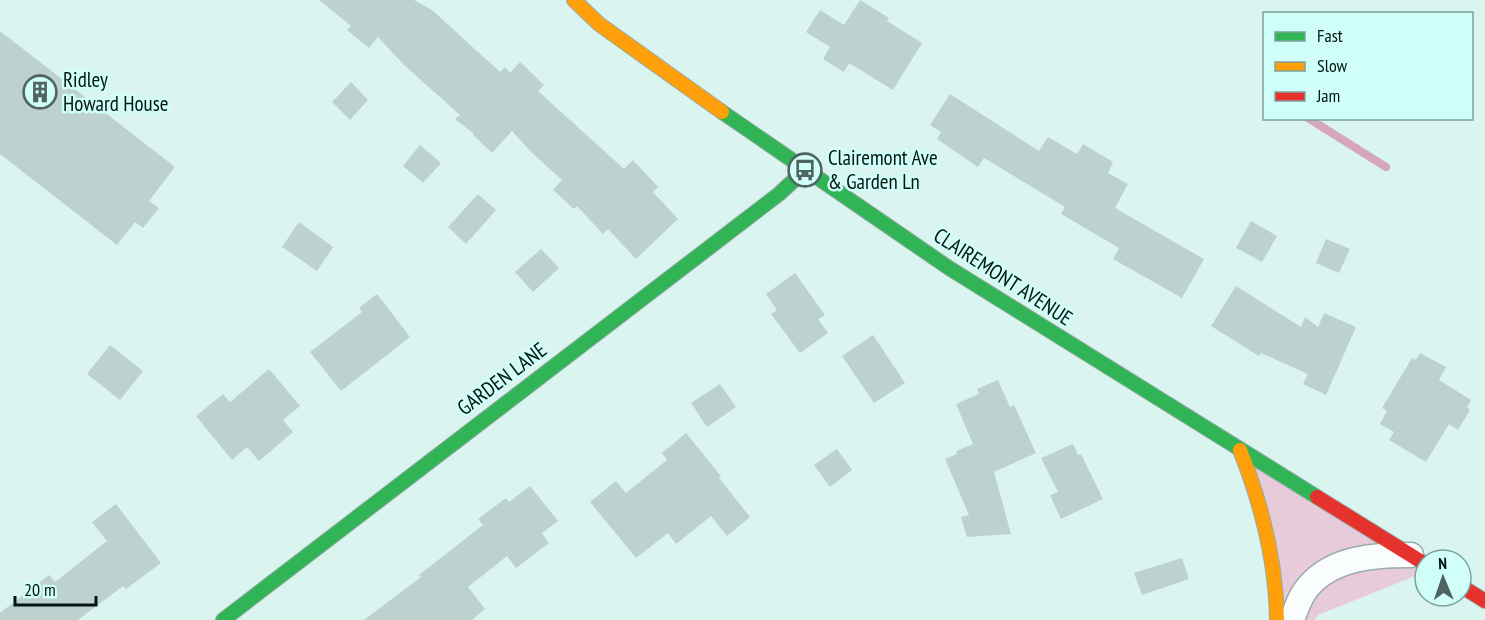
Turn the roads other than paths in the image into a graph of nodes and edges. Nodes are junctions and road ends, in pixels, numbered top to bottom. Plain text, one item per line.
1 (574, 0) edge
2 (805, 170) junction
3 (1240, 450) junction
4 (1413, 557) edge
5 (1413, 559) edge
6 (223, 620) edge
7 (1277, 620) edge
8 (1292, 620) edge

1 - 2 main road, CLAIREMONT AVENUE
2 - 3 main road, CLAIREMONT AVENUE
2 - 6 main road, GARDEN LANE
3 - 4 main road, CLAIREMONT AVENUE
3 - 7 main road
5 - 8 street

